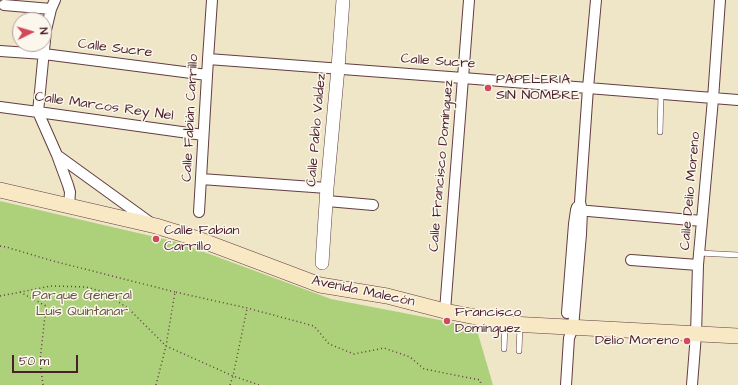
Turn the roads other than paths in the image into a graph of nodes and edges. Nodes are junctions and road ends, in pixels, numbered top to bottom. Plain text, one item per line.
1 (212, 0) edge
2 (343, 0) edge
3 (469, 0) edge
4 (596, 0) edge
5 (720, 0) edge
6 (4, 5) dead end
7 (53, 5) edge
8 (0, 51) edge
9 (44, 54) junction
10 (208, 59) junction
11 (338, 68) junction
12 (207, 75) junction
13 (463, 78) junction
14 (588, 88) junction
15 (661, 94) junction
16 (713, 99) junction
17 (738, 100) edge
18 (0, 107) edge
19 (38, 112) junction
20 (660, 132) dead end
21 (204, 135) junction
22 (57, 155) junction
23 (201, 179) junction
24 (0, 190) edge
25 (327, 194) junction
26 (373, 205) dead end
27 (69, 206) junction
28 (579, 208) junction
29 (199, 212) dead end
30 (702, 221) junction
31 (156, 226) junction
32 (699, 252) junction
33 (738, 254) edge
34 (631, 260) dead end
35 (322, 263) dead end
36 (698, 265) junction
37 (445, 311) junction
38 (505, 323) junction
39 (520, 325) junction
40 (569, 331) junction
41 (696, 334) junction
42 (738, 336) edge
43 (504, 349) dead end
44 (519, 351) dead end
45 (566, 385) edge
46 (692, 385) edge

1 - 10 street, Calle Fabián Carrillo
2 - 11 street, Calle Pablo Valdez
3 - 13 street, Calle Francisco Domínguez
4 - 14 street
5 - 16 street, Calle Delio Moreno
6 - 7 street
7 - 9 street
8 - 9 street, Calle Sucre
9 - 12 street, Calle Sucre
9 - 19 street
10 - 11 street, Calle Sucre
10 - 12 street, Calle Fabián Carrillo
11 - 13 street, Calle Sucre
11 - 25 street, Calle Pablo Valdez
12 - 21 street, Calle Fabián Carrillo
13 - 14 street, Calle Sucre
13 - 37 street, Calle Francisco Domínguez
14 - 15 street, Calle Sucre
14 - 28 street
15 - 16 street, Calle Sucre
15 - 20 lane
16 - 17 street, Calle Sucre
16 - 30 street, Calle Delio Moreno
18 - 19 street, Calle Marcos Rey Nel
19 - 21 street, Calle Marcos Rey Nel
19 - 22 street
21 - 23 street, Calle Fabián Carrillo
22 - 27 street
22 - 31 street
23 - 25 street
23 - 29 street, Calle Fabián Carrillo
24 - 27 main road, Avenida Malecón
25 - 26 street
25 - 35 street, Calle Pablo Valdez
27 - 31 main road, Avenida Malecón
28 - 30 street
28 - 40 street
30 - 32 street, Calle Delio Moreno
31 - 37 main road, Avenida Malecón
32 - 33 lane
32 - 36 street, Calle Delio Moreno
34 - 36 street
36 - 41 street, Calle Delio Moreno
37 - 38 main road, Avenida Malecón
38 - 39 main road, Avenida Malecón
38 - 43 lane
39 - 40 main road, Avenida Malecón
39 - 44 lane
40 - 41 main road, Avenida Malecón
40 - 45 street
41 - 42 main road, Avenida Malecón
41 - 46 street, Calle Delio Moreno

